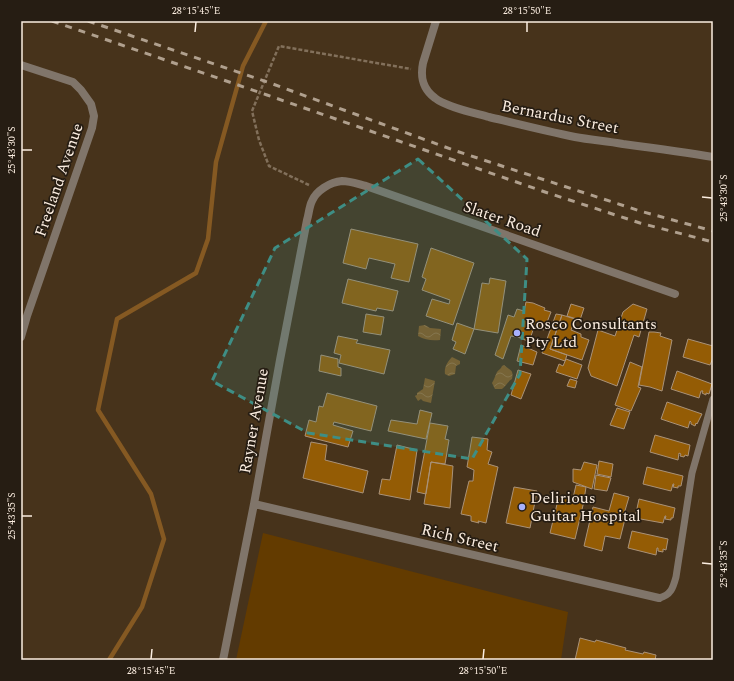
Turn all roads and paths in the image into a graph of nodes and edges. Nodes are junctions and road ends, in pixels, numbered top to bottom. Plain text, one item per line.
1 (436, 21) edge
2 (21, 65) edge
3 (421, 71) junction
4 (713, 157) edge
5 (320, 190) junction
6 (674, 294) dead end
7 (24, 315) edge
8 (21, 337) edge
9 (713, 399) edge
10 (254, 504) junction
11 (659, 598) joint
12 (223, 660) edge

1 - 3 street
2 - 7 street, Freeland Avenue
3 - 4 street, Bernardus Street
3 - 5 path
5 - 6 street, Slater Road
5 - 10 street, Rayner Avenue
7 - 8 street, Freeland Avenue
9 - 11 lane
10 - 11 street, Rich Street
10 - 12 street, Rayner Avenue

